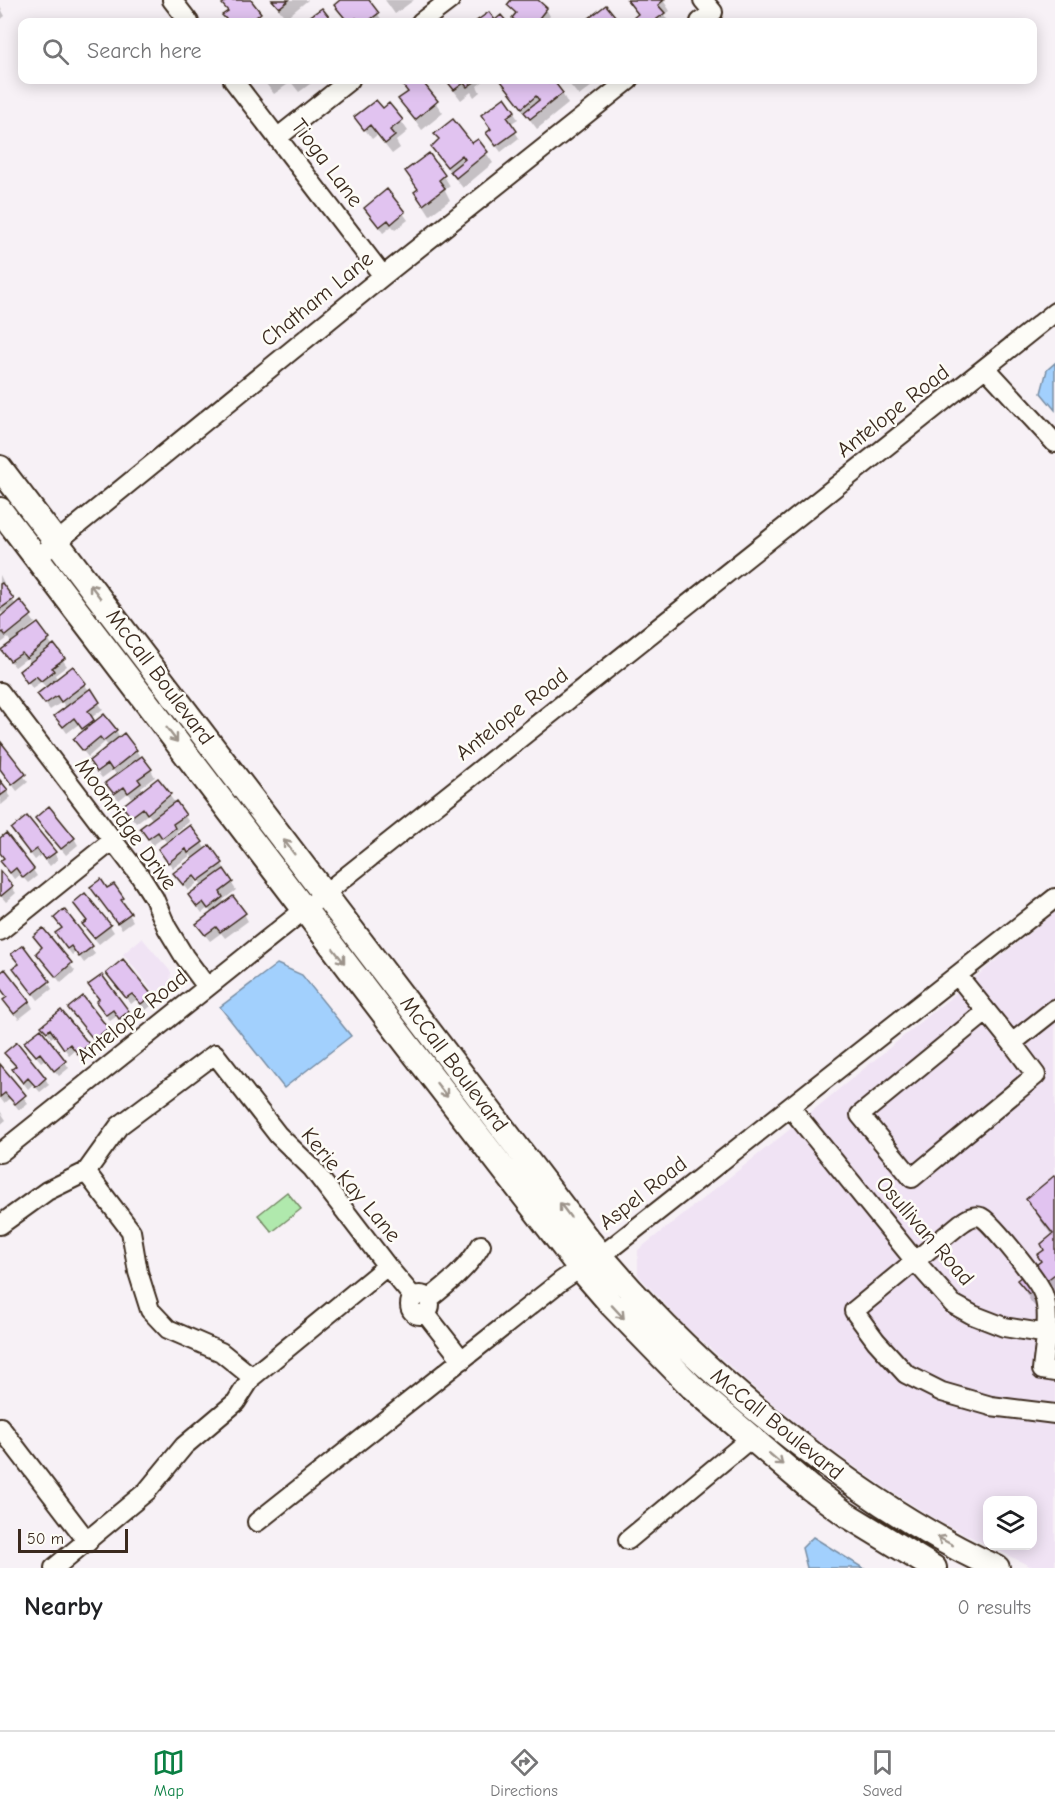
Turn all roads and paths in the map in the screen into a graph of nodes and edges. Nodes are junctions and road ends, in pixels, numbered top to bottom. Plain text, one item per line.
1 (172, 0) edge
2 (450, 0) edge
3 (186, 18) edge
4 (426, 18) edge
5 (236, 84) edge
6 (345, 84) edge
7 (624, 84) edge
8 (277, 138) junction
9 (383, 276) junction
10 (1055, 312) edge
11 (986, 368) junction
12 (1055, 443) edge
13 (0, 468) edge
14 (0, 510) edge
15 (57, 541) junction
16 (37, 558) junction
17 (3, 703) edge
18 (112, 841) junction
19 (325, 893) junction
20 (1055, 898) edge
21 (304, 909) junction
22 (0, 931) edge
23 (958, 976) junction
24 (207, 987) junction
25 (1055, 1009) edge
26 (986, 1012) junction
27 (1012, 1043) junction
28 (791, 1108) junction
29 (0, 1153) edge
30 (86, 1172) junction
31 (0, 1225) edge
32 (481, 1245) dead end
33 (915, 1261) junction
34 (590, 1262) junction
35 (387, 1266) junction
36 (423, 1304) junction
37 (1050, 1334) edge
38 (462, 1360) junction
39 (1055, 1372) edge
40 (252, 1377) junction
41 (1055, 1414) edge
42 (0, 1427) edge
43 (751, 1438) junction
44 (257, 1522) dead end
45 (628, 1540) dead end
46 (88, 1542) junction
47 (54, 1568) edge
48 (934, 1568) edge
49 (997, 1568) edge

1 - 3 street
2 - 4 street
5 - 8 street, Tioga Lane
6 - 8 street
7 - 9 street, Chatham Lane
8 - 9 street, Tioga Lane
9 - 15 street, Chatham Lane
10 - 11 street, Antelope Road
11 - 12 street
11 - 19 street, Antelope Road
13 - 15 main road, McCall Boulevard
14 - 16 main road, McCall Boulevard
15 - 16 street, Chatham Lane
19 -> 15 main road, McCall Boulevard
16 -> 21 main road, McCall Boulevard
17 - 18 street, Moonridge Drive
18 - 22 street
18 - 24 street, Moonridge Drive
19 - 21 street, Antelope Road
34 -> 19 main road, McCall Boulevard
20 - 23 street, Aspel Road
21 - 24 street, Antelope Road
21 -> 34 main road, McCall Boulevard
23 - 26 street
23 - 28 street, Aspel Road
24 - 29 street, Antelope Road
25 - 27 street
26 - 27 street
26 - 27 street
28 - 33 street, Osullivan Road
28 - 34 street, Aspel Road
30 - 31 street, Kerie Kay Lane
30 - 35 street, Kerie Kay Lane
30 - 40 street
32 - 36 street
33 - 37 street, Osullivan Road
33 - 37 street
33 - 41 street
34 - 38 street, Aspel Road
34 -> 43 main road, McCall Boulevard
49 -> 34 main road, McCall Boulevard
35 - 36 street
35 - 40 street, Kerie Kay Lane
36 - 38 street
37 - 39 street
38 - 44 street, Aspel Road
40 - 46 street, Kerie Kay Lane
42 - 46 street
43 - 45 street
43 -> 48 main road, McCall Boulevard
46 - 47 street, Kerie Kay Lane

